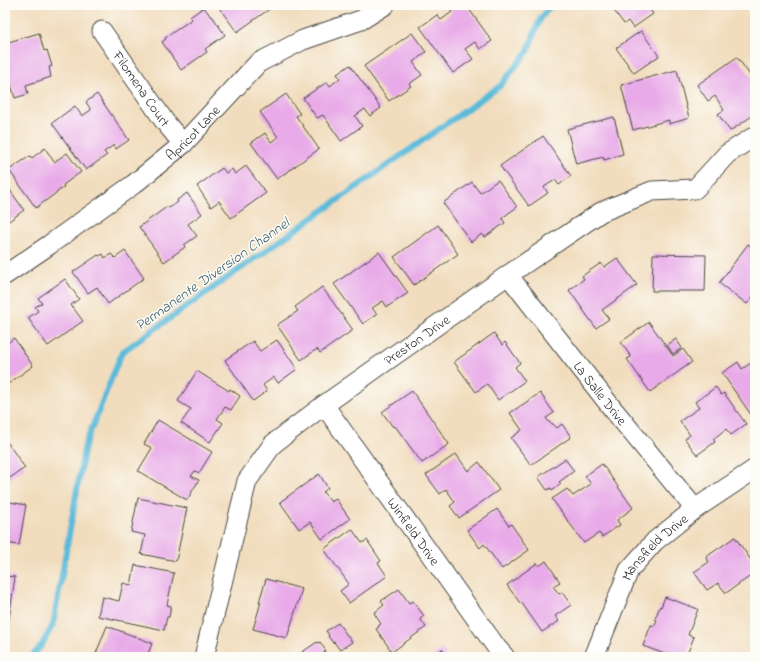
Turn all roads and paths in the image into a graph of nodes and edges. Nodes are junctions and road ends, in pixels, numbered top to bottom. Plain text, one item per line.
1 (385, 5) edge
2 (102, 31) dead end
3 (755, 136) edge
4 (183, 144) junction
5 (5, 275) edge
6 (508, 275) junction
7 (324, 405) junction
8 (755, 469) edge
9 (695, 509) junction
10 (204, 657) edge
11 (505, 657) edge
12 (594, 657) edge

1 - 4 street, Apricot Lane
2 - 4 street, Filomena Court
3 - 6 street, Preston Drive
4 - 5 street, Apricot Lane
6 - 7 street, Preston Drive
6 - 9 street, La Salle Drive
7 - 10 street, Preston Drive
7 - 11 street, Winfield Drive
8 - 9 street, Mansfield Drive
9 - 12 street, Mansfield Drive

